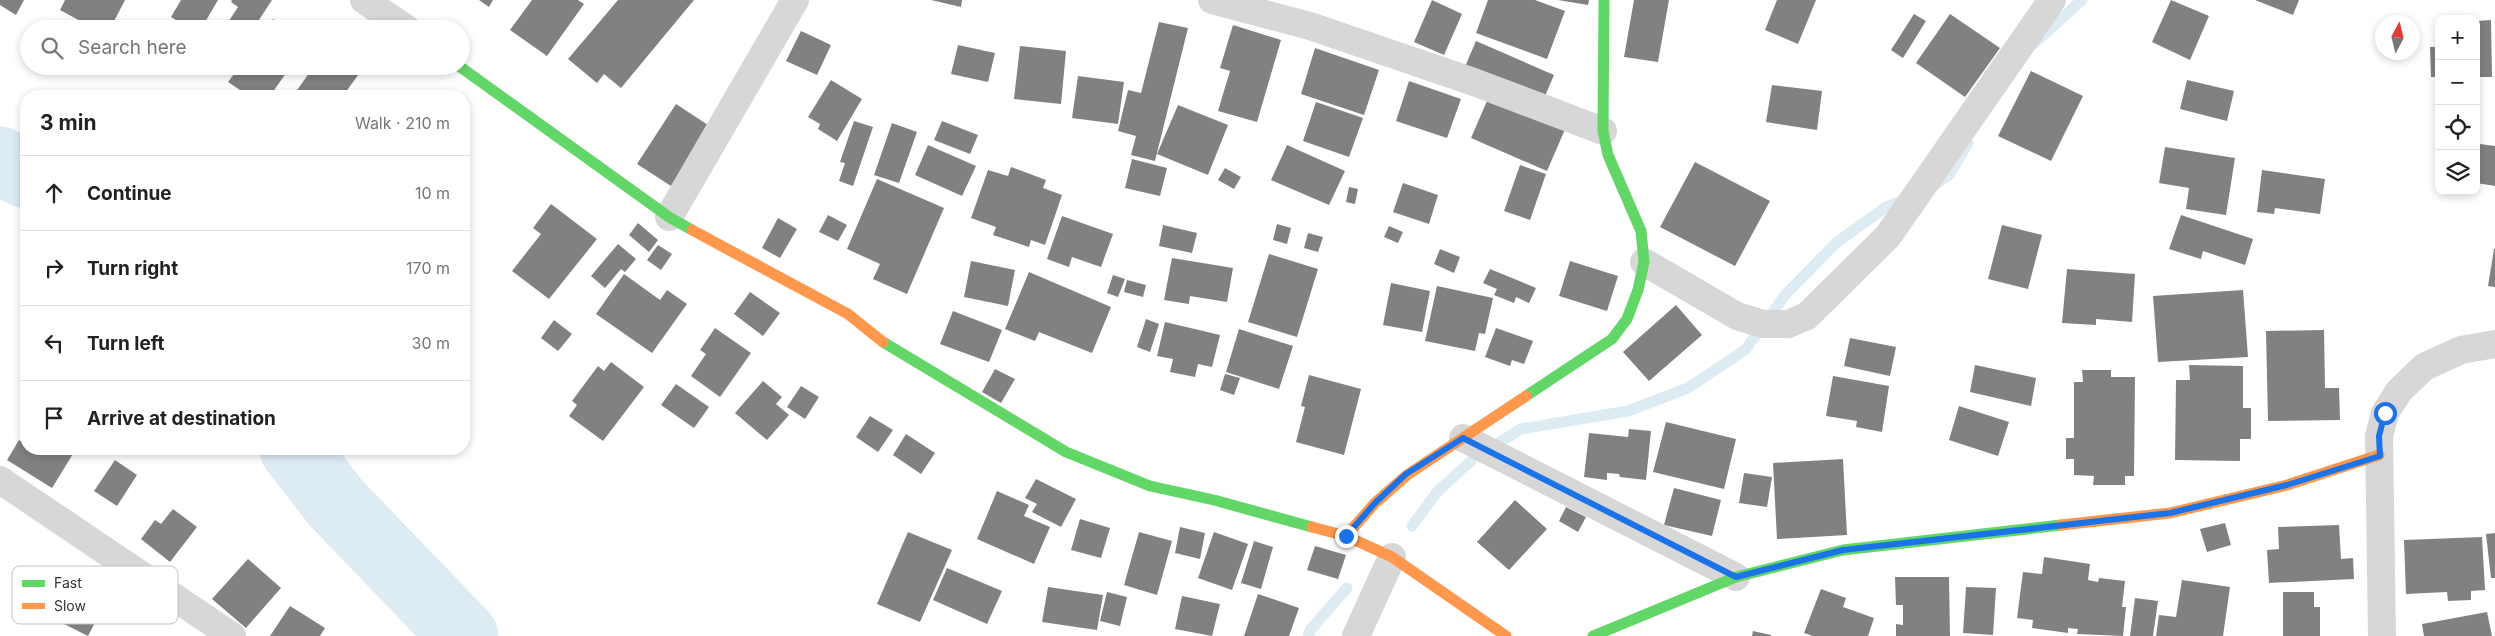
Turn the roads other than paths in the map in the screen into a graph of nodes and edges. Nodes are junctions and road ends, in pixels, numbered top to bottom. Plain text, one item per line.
1 (364, 0) edge
2 (795, 0) edge
3 (1212, 0) edge
4 (1604, 0) edge
5 (2052, 0) edge
6 (394, 20) edge
7 (470, 74) edge
8 (1603, 131) junction
9 (669, 217) junction
10 (1644, 262) junction
11 (2495, 344) edge
12 (1463, 438) junction
13 (2380, 456) junction
14 (0, 480) edge
15 (1346, 536) junction
16 (1392, 557) junction
17 (128, 566) edge
18 (1736, 577) junction
19 (178, 600) edge
20 (232, 636) edge
21 (1356, 636) edge
22 (1506, 636) edge
23 (1593, 636) edge
24 (2382, 636) edge

1 - 6 street
2 - 9 street
3 - 8 street
4 - 8 street
5 - 10 street
7 - 9 street
8 - 10 street
9 - 15 street
10 - 12 street
11 - 13 street
12 - 15 street
12 - 18 street
13 - 18 street
13 - 24 street
14 - 17 street
15 - 16 street
16 - 21 street
16 - 22 street
18 - 23 street
19 - 20 street

